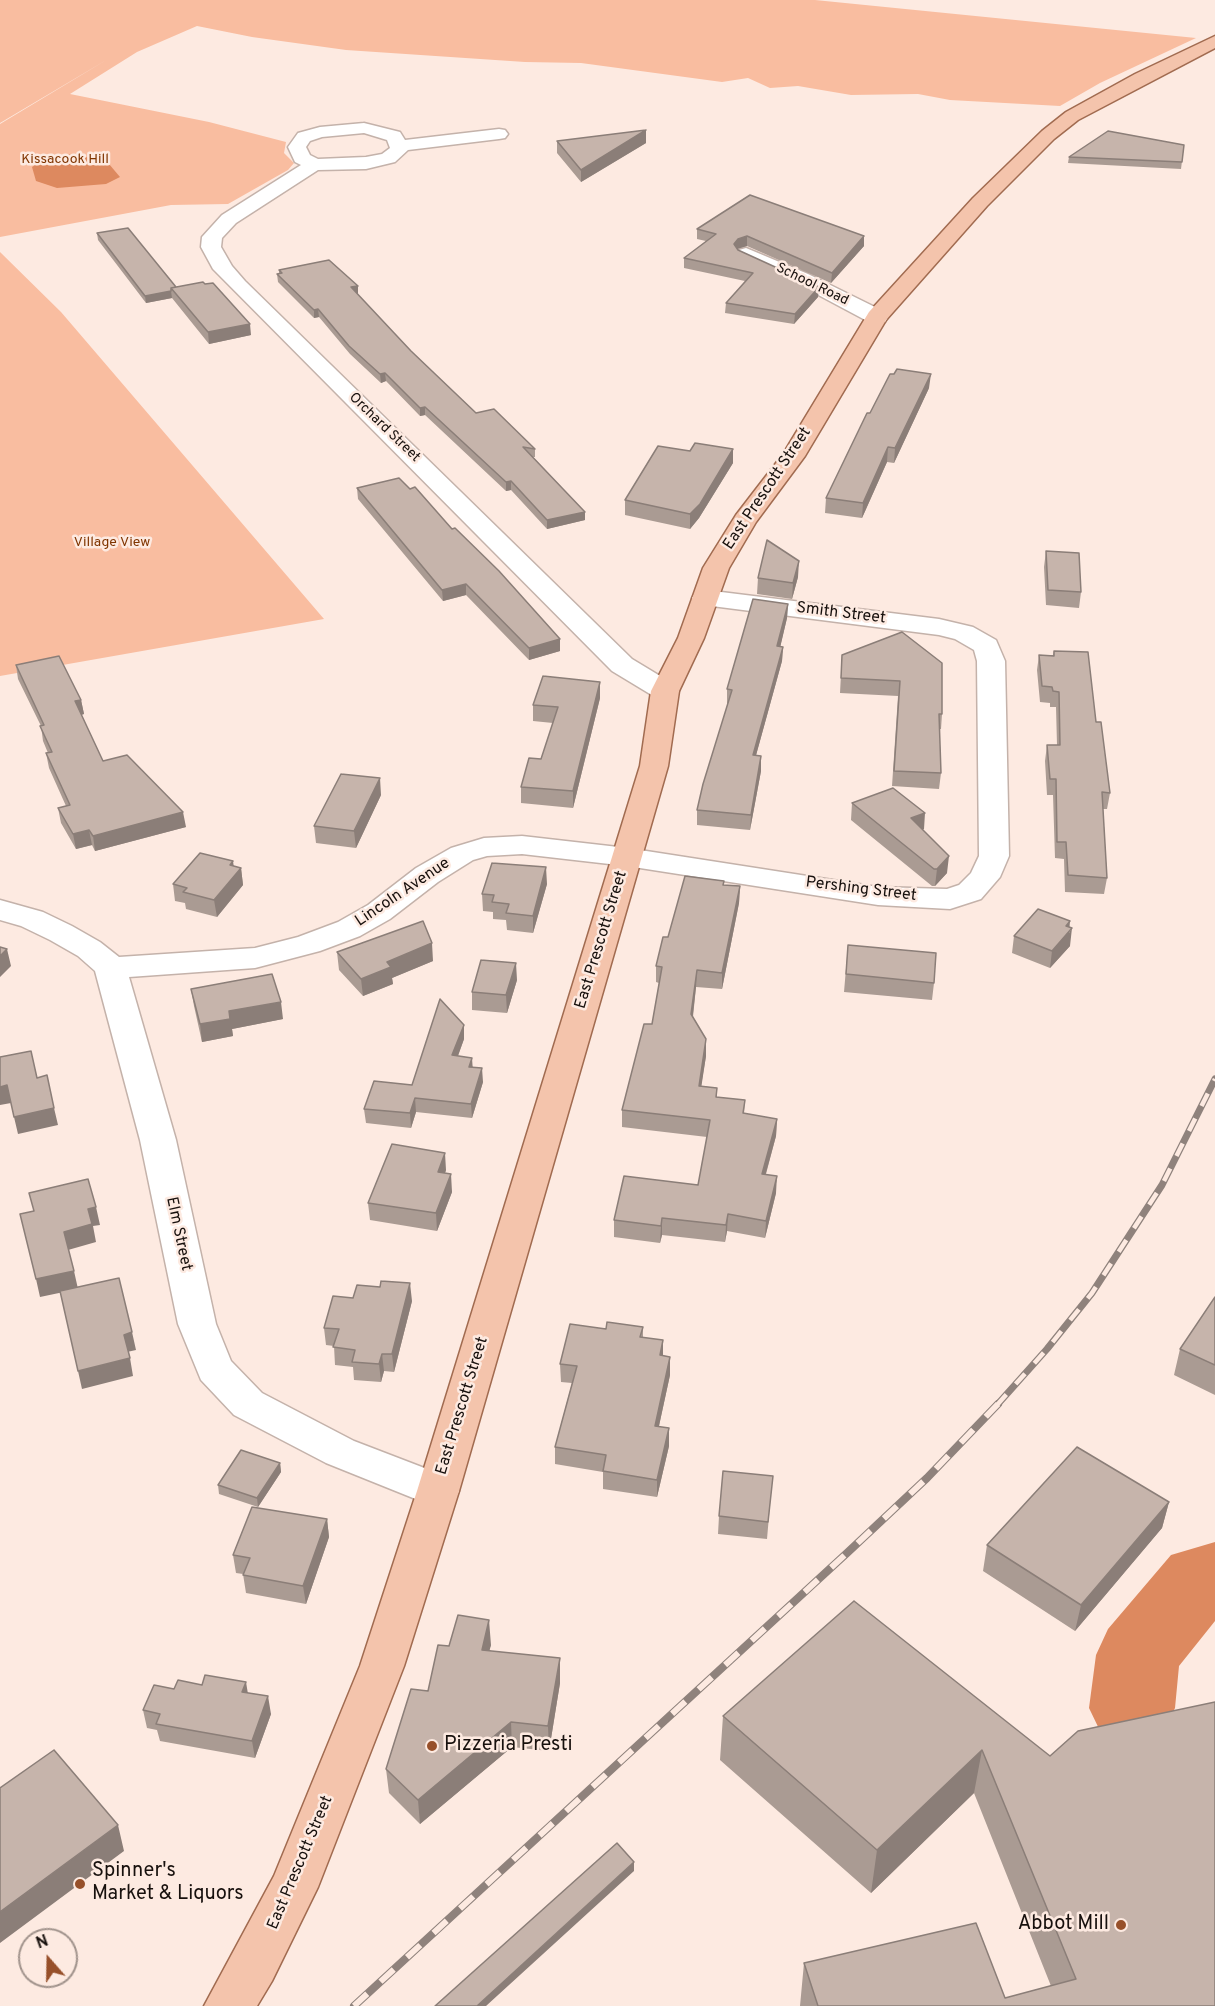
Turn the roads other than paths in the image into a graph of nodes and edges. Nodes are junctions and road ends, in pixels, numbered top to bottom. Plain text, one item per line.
1 (1215, 41) edge
2 (499, 134) dead end
3 (399, 146) junction
4 (314, 165) junction
5 (746, 255) edge
6 (877, 317) junction
7 (705, 598) junction
8 (974, 639) joint
9 (665, 691) junction
10 (627, 857) junction
11 (1, 904) edge
12 (110, 968) junction
13 (438, 1491) junction
14 (229, 2006) edge

1 - 6 main road, East Prescott Street
2 - 3 street
3 - 4 street
3 - 4 street
4 - 9 street, Orchard Street
5 - 6 street, School Road
6 - 7 main road, East Prescott Street
7 - 8 street, Smith Street
7 - 9 main road, East Prescott Street
8 - 10 street, Pershing Street
9 - 10 main road, East Prescott Street
10 - 12 street, Lincoln Avenue
10 - 13 main road, East Prescott Street
11 - 12 street
12 - 13 street, Elm Street
13 - 14 main road, East Prescott Street

